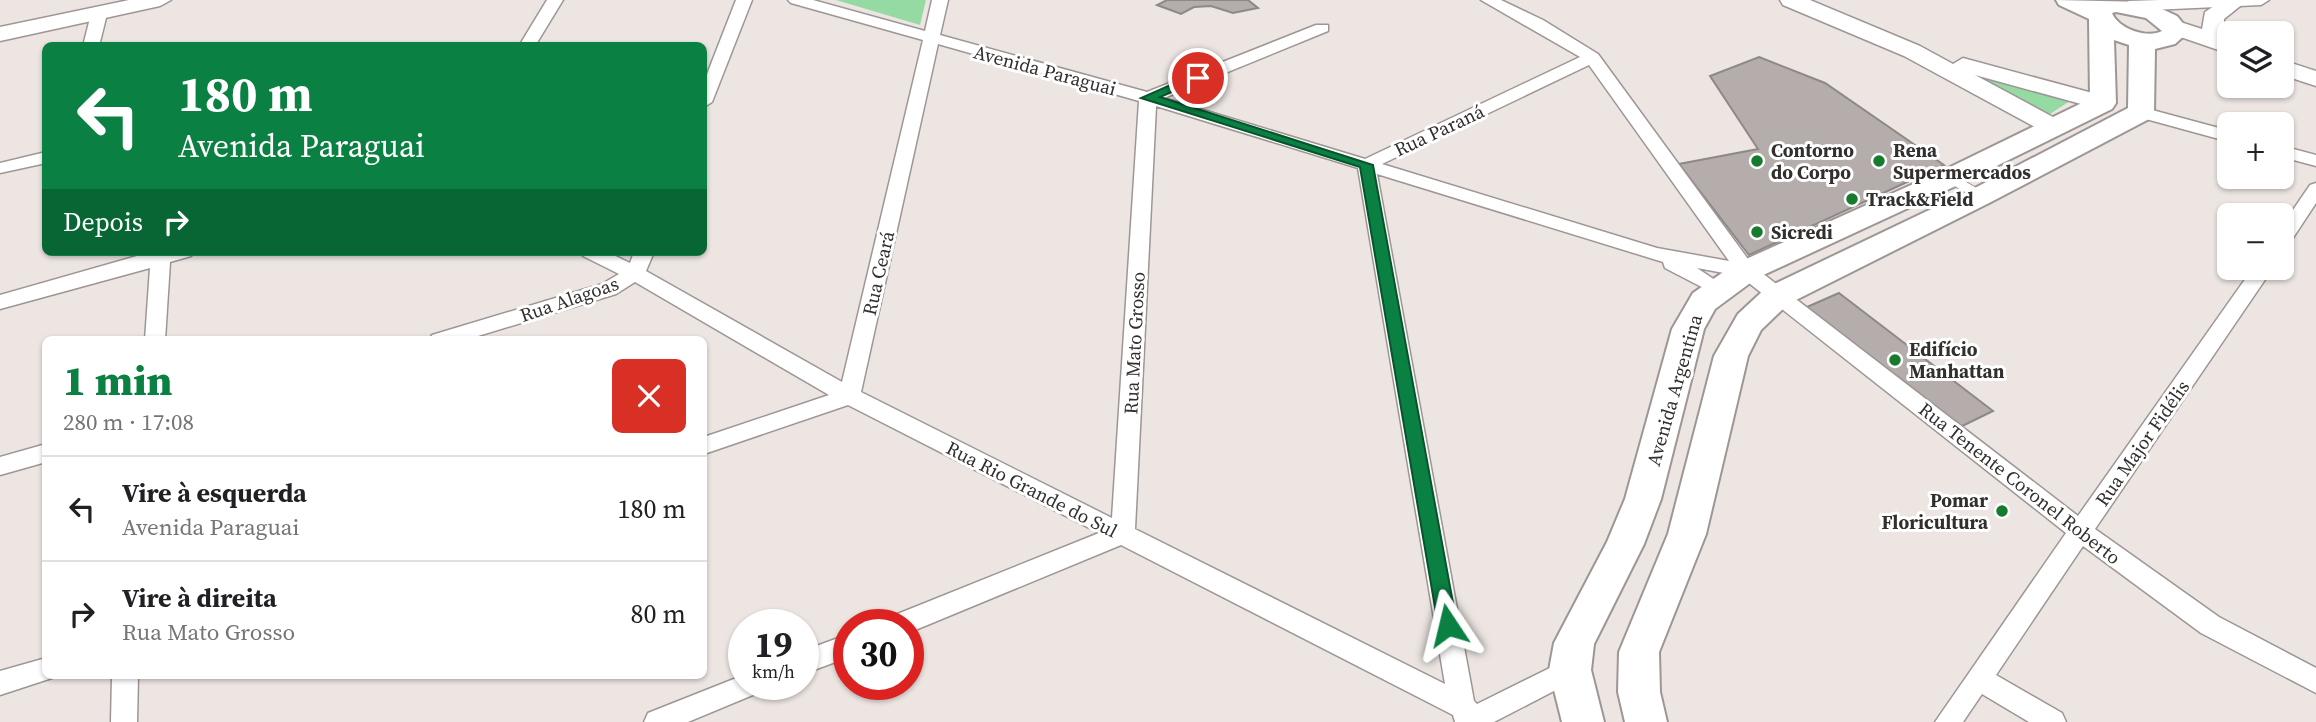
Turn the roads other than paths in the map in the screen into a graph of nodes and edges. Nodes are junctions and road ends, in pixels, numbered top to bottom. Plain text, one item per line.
1 (160, 0) edge
2 (555, 0) edge
3 (744, 0) edge
4 (796, 0) edge
5 (940, 0) edge
6 (1489, 0) edge
7 (1791, 0) edge
8 (2067, 0) edge
9 (2260, 0) edge
10 (2233, 3) junction
11 (2109, 9) edge
12 (99, 14) junction
13 (1322, 28) dead end
14 (2160, 28) junction
15 (2217, 30) edge
16 (0, 34) edge
17 (933, 39) junction
18 (92, 42) edge
19 (529, 42) edge
20 (2217, 42) edge
21 (1912, 51) junction
22 (1592, 57) junction
23 (2294, 71) edge
24 (2316, 79) edge
25 (707, 94) edge
26 (1148, 98) junction
27 (2103, 103) junction
28 (2141, 111) junction
29 (2055, 128) junction
30 (2217, 132) edge
31 (2294, 155) edge
32 (42, 158) edge
33 (2316, 161) edge
34 (1366, 165) junction
35 (0, 168) edge
36 (1950, 178) junction
37 (2316, 189) edge
38 (1981, 196) junction
39 (2294, 222) edge
40 (1655, 254) junction
41 (158, 256) edge
42 (161, 256) edge
43 (608, 256) edge
44 (640, 263) edge
45 (1731, 280) junction
46 (2255, 280) edge
47 (1777, 296) junction
48 (0, 302) edge
49 (155, 336) edge
50 (453, 336) edge
51 (849, 396) junction
52 (707, 445) edge
53 (42, 454) edge
54 (0, 466) edge
55 (2081, 532) junction
56 (1123, 534) junction
57 (924, 615) edge
58 (42, 669) edge
59 (1570, 670) junction
60 (1978, 678) junction
61 (125, 679) edge
62 (2316, 681) edge
63 (0, 682) edge
64 (728, 693) edge
65 (1470, 717) edge
66 (124, 722) edge
67 (657, 722) edge
68 (1583, 722) edge
69 (1646, 722) edge
70 (1948, 722) edge
71 (2053, 722) edge

1 - 12 street
2 - 19 street
3 - 25 street
4 - 17 street, Avenida Paraguai
5 - 17 street, Rua Ceará
6 - 22 street
7 - 21 street
8 - 11 main road
9 - 10 street
10 - 11 street
10 - 14 street
10 - 15 street
11 - 14 main road
11 - 27 main road
12 - 16 street
12 - 18 street
13 - 26 street
14 - 20 street
14 - 28 main road
17 - 26 street, Avenida Paraguai
17 - 51 street, Rua Ceará
21 - 27 street
21 - 29 street
22 - 34 street, Rua Paraná
22 - 45 street, Rua Tenente Coronel Roberto
23 - 24 street
26 - 34 street, Avenida Paraguai
26 - 56 street, Rua Mato Grosso
27 - 29 main road, Avenida Argentina
28 - 30 street
28 - 38 main road
29 - 36 main road, Avenida Argentina
31 - 33 street
32 - 35 street
34 - 40 street, Avenida Paraguai
34 - 65 street
36 - 38 lane
36 - 45 main road, Avenida Argentina
37 - 39 street
38 - 47 main road
40 - 45 street, Avenida Paraguai
40 - 45 street, Avenida Paraguai
41 - 48 street
42 - 49 street
43 - 44 street, Rua Rio Grande do Sul
44 - 50 street, Rua Alagoas
44 - 51 street, Rua Rio Grande do Sul
45 - 47 street, Rua Tenente Coronel Roberto
45 - 59 main road, Avenida Argentina
46 - 55 street, Rua Major Fidélis
47 - 55 street, Rua Tenente Coronel Roberto
47 - 69 main road
51 - 52 street
51 - 56 street, Rua Rio Grande do Sul
53 - 54 street
55 - 60 street, Rua Major Fidélis
55 - 62 street, Rua Tenente Coronel Roberto
56 - 57 street
56 - 65 street, Rua Rio Grande do Sul
58 - 63 street
59 - 65 street
59 - 68 main road
60 - 70 street, Rua Major Fidélis
60 - 71 street
61 - 66 street
64 - 67 street

